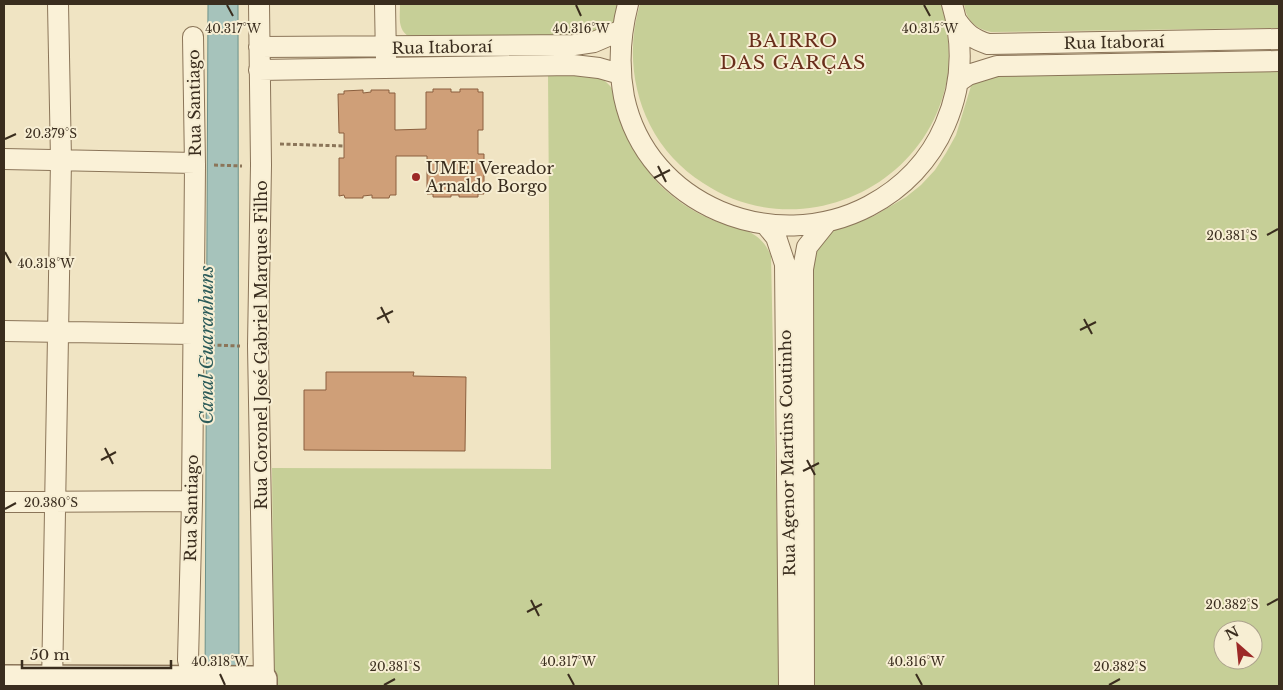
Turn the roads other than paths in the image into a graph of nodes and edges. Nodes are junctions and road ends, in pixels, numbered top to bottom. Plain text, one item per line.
1 (58, 4) edge
2 (259, 4) edge
3 (385, 4) edge
4 (628, 4) edge
5 (954, 13) edge
6 (622, 30) junction
7 (193, 37) dead end
8 (1279, 39) edge
9 (259, 47) junction
10 (386, 47) junction
11 (1279, 62) edge
12 (386, 69) junction
13 (260, 70) junction
14 (620, 74) junction
15 (958, 82) junction
16 (4, 159) edge
17 (61, 160) junction
18 (200, 164) junction
19 (827, 222) junction
20 (766, 225) junction
21 (4, 331) edge
22 (58, 331) junction
23 (193, 334) junction
24 (192, 500) junction
25 (4, 502) edge
26 (55, 502) junction
27 (4, 678) edge
28 (197, 681) edge
29 (52, 682) edge
30 (260, 682) edge
31 (789, 686) edge
32 (804, 686) edge

1 - 17 street
2 - 9 street, Rua Coronel José Gabriel Marques Filho
3 - 10 street
4 - 6 street
5 - 8 street, Rua Itaboraí
5 - 15 street
6 - 10 street, Rua Itaboraí
6 - 14 street
7 - 18 street, Rua Santiago
9 - 10 street, Rua Itaboraí
9 - 13 street, Rua Coronel José Gabriel Marques Filho
10 - 12 street
11 - 15 street, Rua Itaboraí
12 - 13 street, Rua Itaboraí
12 - 14 street, Rua Itaboraí
13 - 30 street, Rua Coronel José Gabriel Marques Filho
14 - 20 street
15 - 19 street
16 - 17 street
17 - 18 street
17 - 22 street
18 - 23 street, Rua Santiago
19 - 20 street
19 - 32 street, Rua Agenor Martins Coutinho
20 - 31 street, Rua Agenor Martins Coutinho
21 - 22 street
22 - 23 street
22 - 26 street
23 - 24 street, Rua Santiago
24 - 26 street
24 - 28 street, Rua Santiago
25 - 26 street
26 - 29 street
27 - 29 street
28 - 29 street
28 - 30 street

